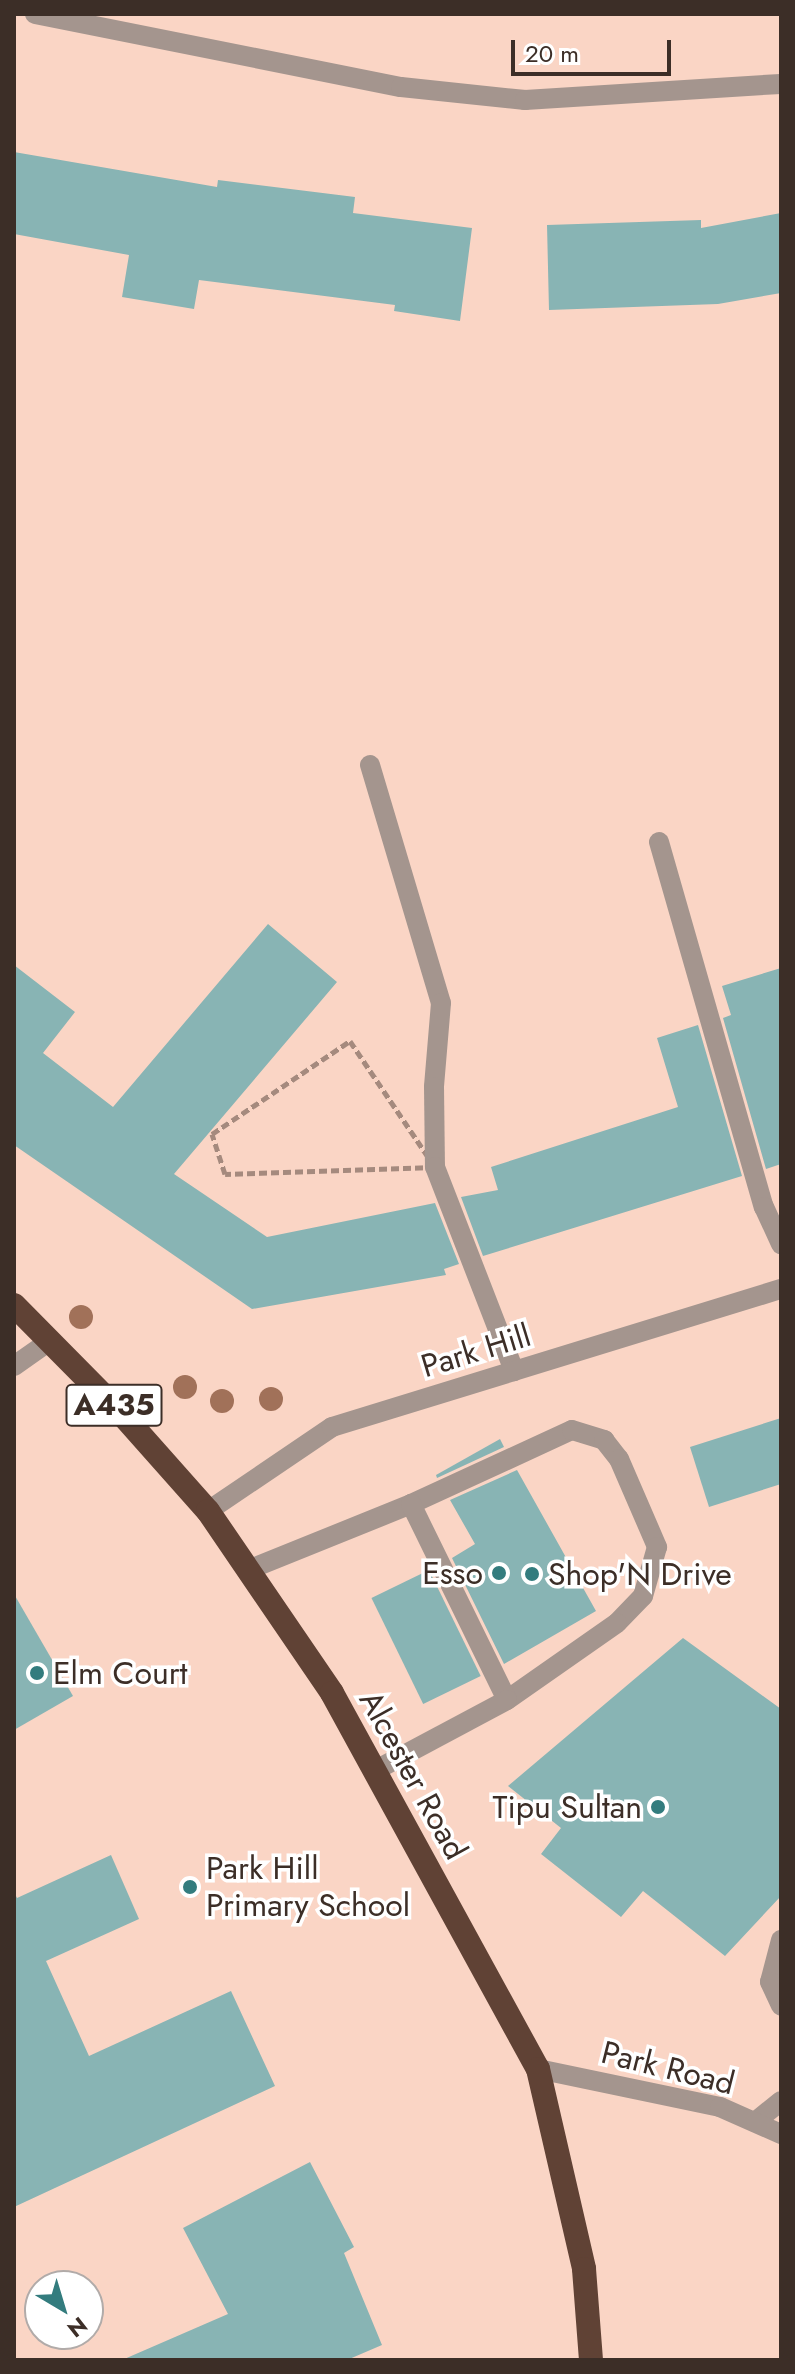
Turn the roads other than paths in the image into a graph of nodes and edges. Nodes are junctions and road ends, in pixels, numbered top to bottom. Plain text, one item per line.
1 (35, 14) edge
2 (781, 84) edge
3 (370, 765) dead end
4 (659, 842) dead end
5 (781, 1244) edge
6 (781, 1289) edge
7 (14, 1305) edge
8 (51, 1340) junction
9 (14, 1366) edge
10 (514, 1371) junction
11 (411, 1504) junction
12 (208, 1511) junction
13 (248, 1570) junction
14 (507, 1700) junction
15 (374, 1771) junction
16 (781, 1940) edge
17 (781, 2006) edge
18 (538, 2069) junction
19 (781, 2101) edge
20 (755, 2122) junction
21 (781, 2134) edge
22 (591, 2360) edge

1 - 2 street
3 - 10 street
4 - 5 street
6 - 10 street, Park Hill
7 - 8 highway, Alcester Road / A435
8 - 9 street
8 - 12 highway, Alcester Road / A435
10 - 12 street, Park Hill
11 - 13 street
11 - 14 street
11 - 14 street
12 - 13 highway, Alcester Road / A435
13 - 15 highway, Alcester Road / A435
14 - 15 street
15 - 18 highway, Alcester Road / A435
16 - 17 street
18 - 20 street, Park Road
18 - 22 highway, Alcester Road / A435
19 - 20 street
20 - 21 street, Park Road

